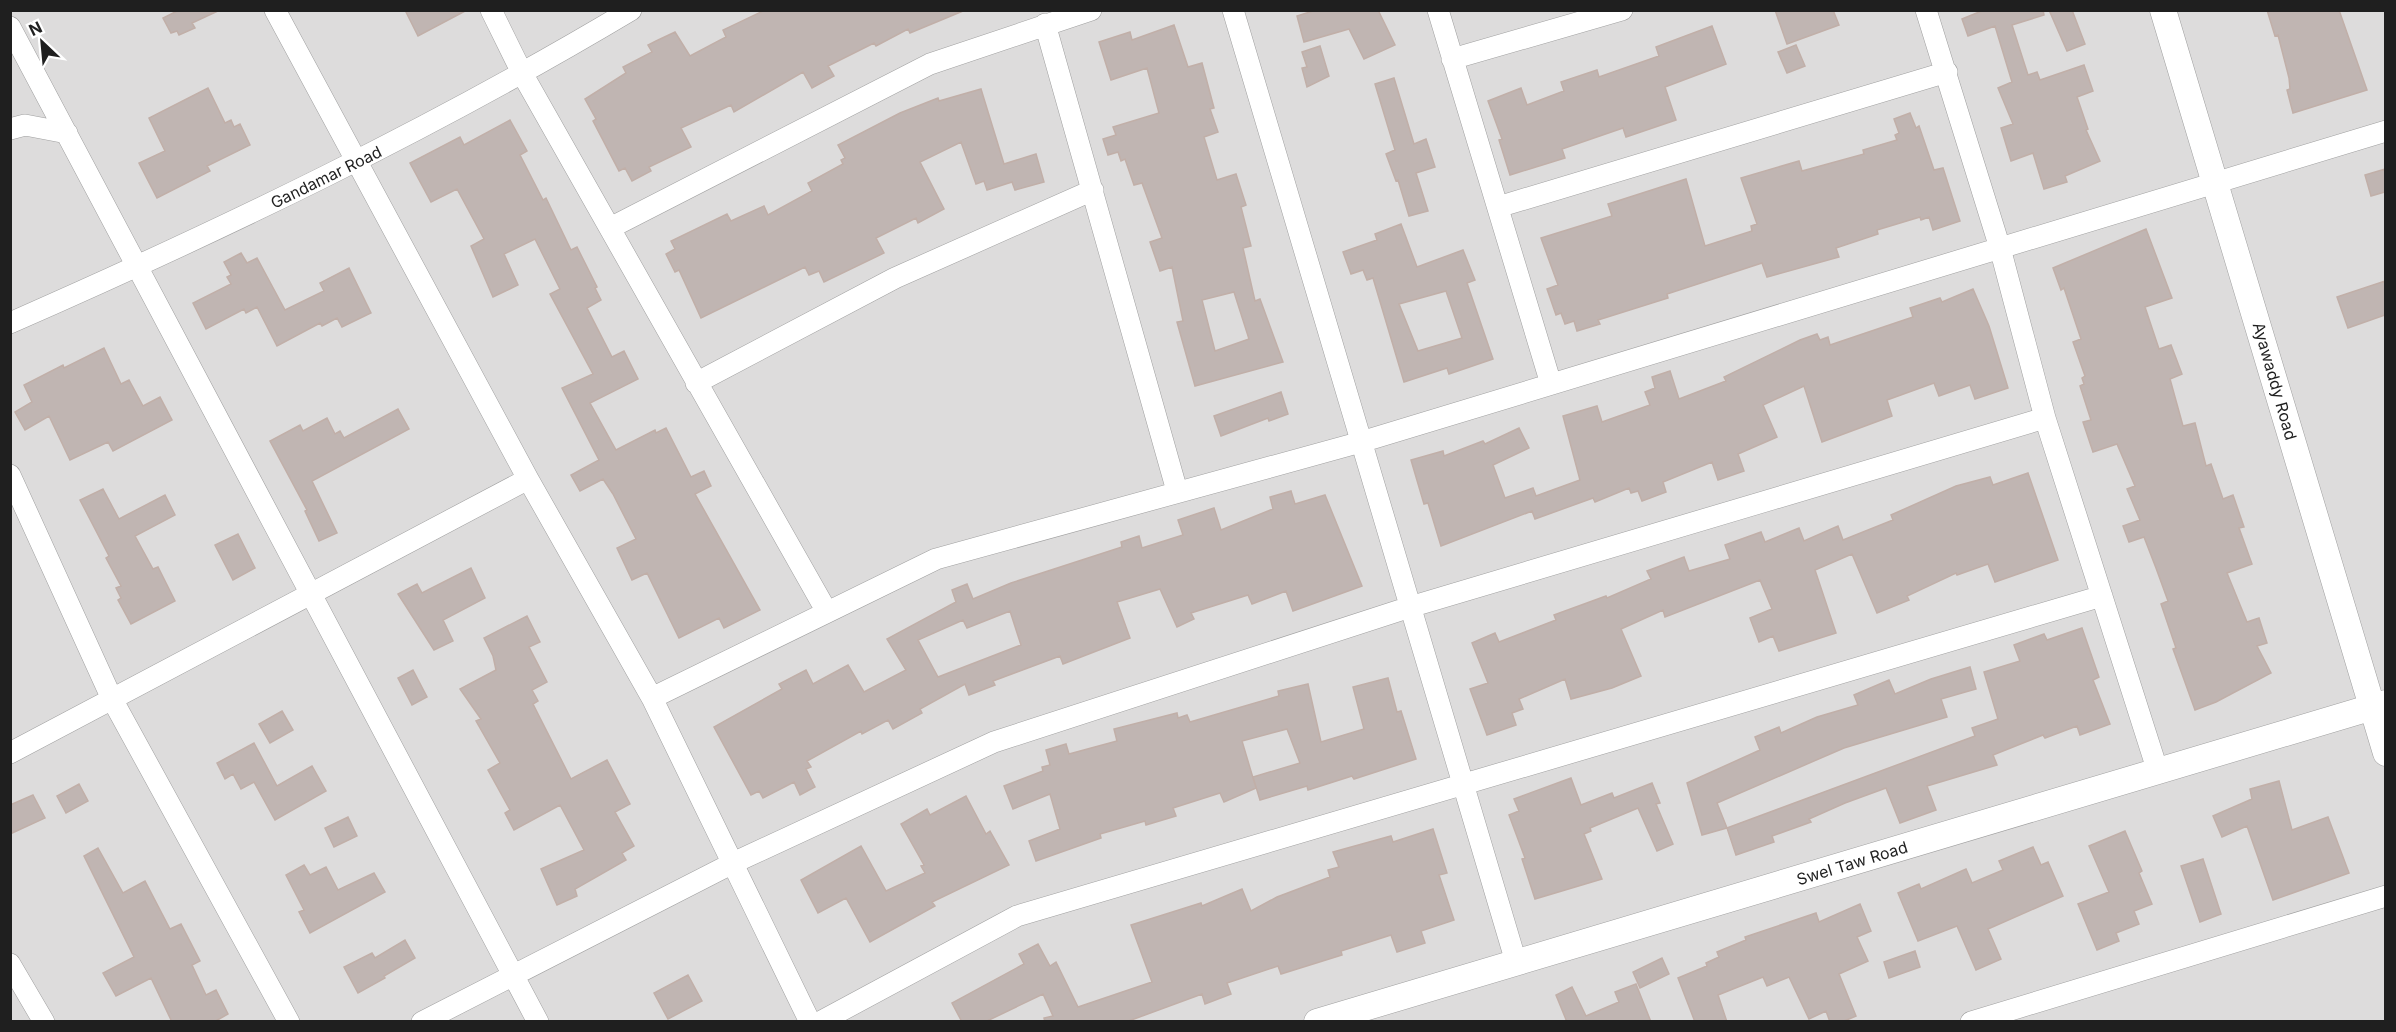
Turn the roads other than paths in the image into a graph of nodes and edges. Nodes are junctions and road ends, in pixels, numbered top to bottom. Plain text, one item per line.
1 (275, 10) edge
2 (491, 10) edge
3 (631, 10) edge
4 (1091, 10) edge
5 (1233, 10) edge
6 (1438, 10) edge
7 (1622, 10) edge
8 (1926, 10) edge
9 (2163, 10) edge
10 (1045, 24) junction
11 (10, 27) edge
12 (1452, 59) junction
13 (1947, 72) junction
14 (523, 75) junction
15 (10, 129) edge
16 (2385, 131) edge
17 (68, 133) junction
18 (356, 164) junction
19 (2217, 184) junction
20 (1093, 190) junction
21 (1497, 207) junction
22 (610, 228) junction
23 (2000, 249) junction
24 (137, 267) junction
25 (10, 323) edge
26 (696, 383) junction
27 (1551, 384) junction
28 (2045, 417) junction
29 (1361, 442) junction
30 (10, 475) edge
31 (528, 479) junction
32 (1177, 491) junction
33 (313, 593) junction
34 (2102, 596) junction
35 (1410, 607) junction
36 (827, 612) junction
37 (652, 698) junction
38 (112, 699) junction
39 (2378, 705) edge
40 (10, 753) edge
41 (2385, 753) edge
42 (2158, 772) junction
43 (1463, 784) junction
44 (733, 863) junction
45 (2385, 896) edge
46 (1516, 962) junction
47 (10, 964) edge
48 (513, 974) junction
49 (18, 992) edge
50 (44, 1022) edge
51 (289, 1022) edge
52 (422, 1022) edge
53 (538, 1022) edge
54 (810, 1022) edge
55 (820, 1022) edge
56 (1317, 1022) edge
57 (1971, 1022) edge

1 - 18 street
2 - 14 street
3 - 14 street, Gandamar Road
4 - 10 street
5 - 29 street
6 - 12 street
7 - 12 street
8 - 13 street
9 - 19 street, Ayawaddy Road
10 - 20 street
10 - 22 street
11 - 17 street
12 - 21 street
13 - 21 street
13 - 23 street
14 - 18 street, Gandamar Road
14 - 22 street
15 - 17 street
16 - 19 street
17 - 24 street
18 - 24 street, Gandamar Road
18 - 31 street
19 - 23 street
19 - 39 street, Ayawaddy Road
20 - 26 street
20 - 32 street
21 - 27 street
22 - 26 street
23 - 27 street
23 - 28 street
24 - 25 street, Gandamar Road
24 - 33 street
26 - 36 street
27 - 29 street
28 - 34 street
28 - 35 street
29 - 32 street
29 - 35 street
30 - 38 street
31 - 33 street
31 - 37 street
32 - 36 street
33 - 38 street
33 - 48 street
34 - 42 street
34 - 43 street
35 - 43 street
35 - 44 street
36 - 37 street
37 - 44 street
38 - 40 street
38 - 51 street
39 - 41 street, Ayawaddy Road
39 - 42 street, Swel Taw Road
42 - 46 street, Swel Taw Road
43 - 46 street
43 - 55 street
44 - 48 street
44 - 54 street
45 - 57 street
46 - 56 street, Swel Taw Road
47 - 49 street
48 - 52 street
48 - 53 street
49 - 50 street

